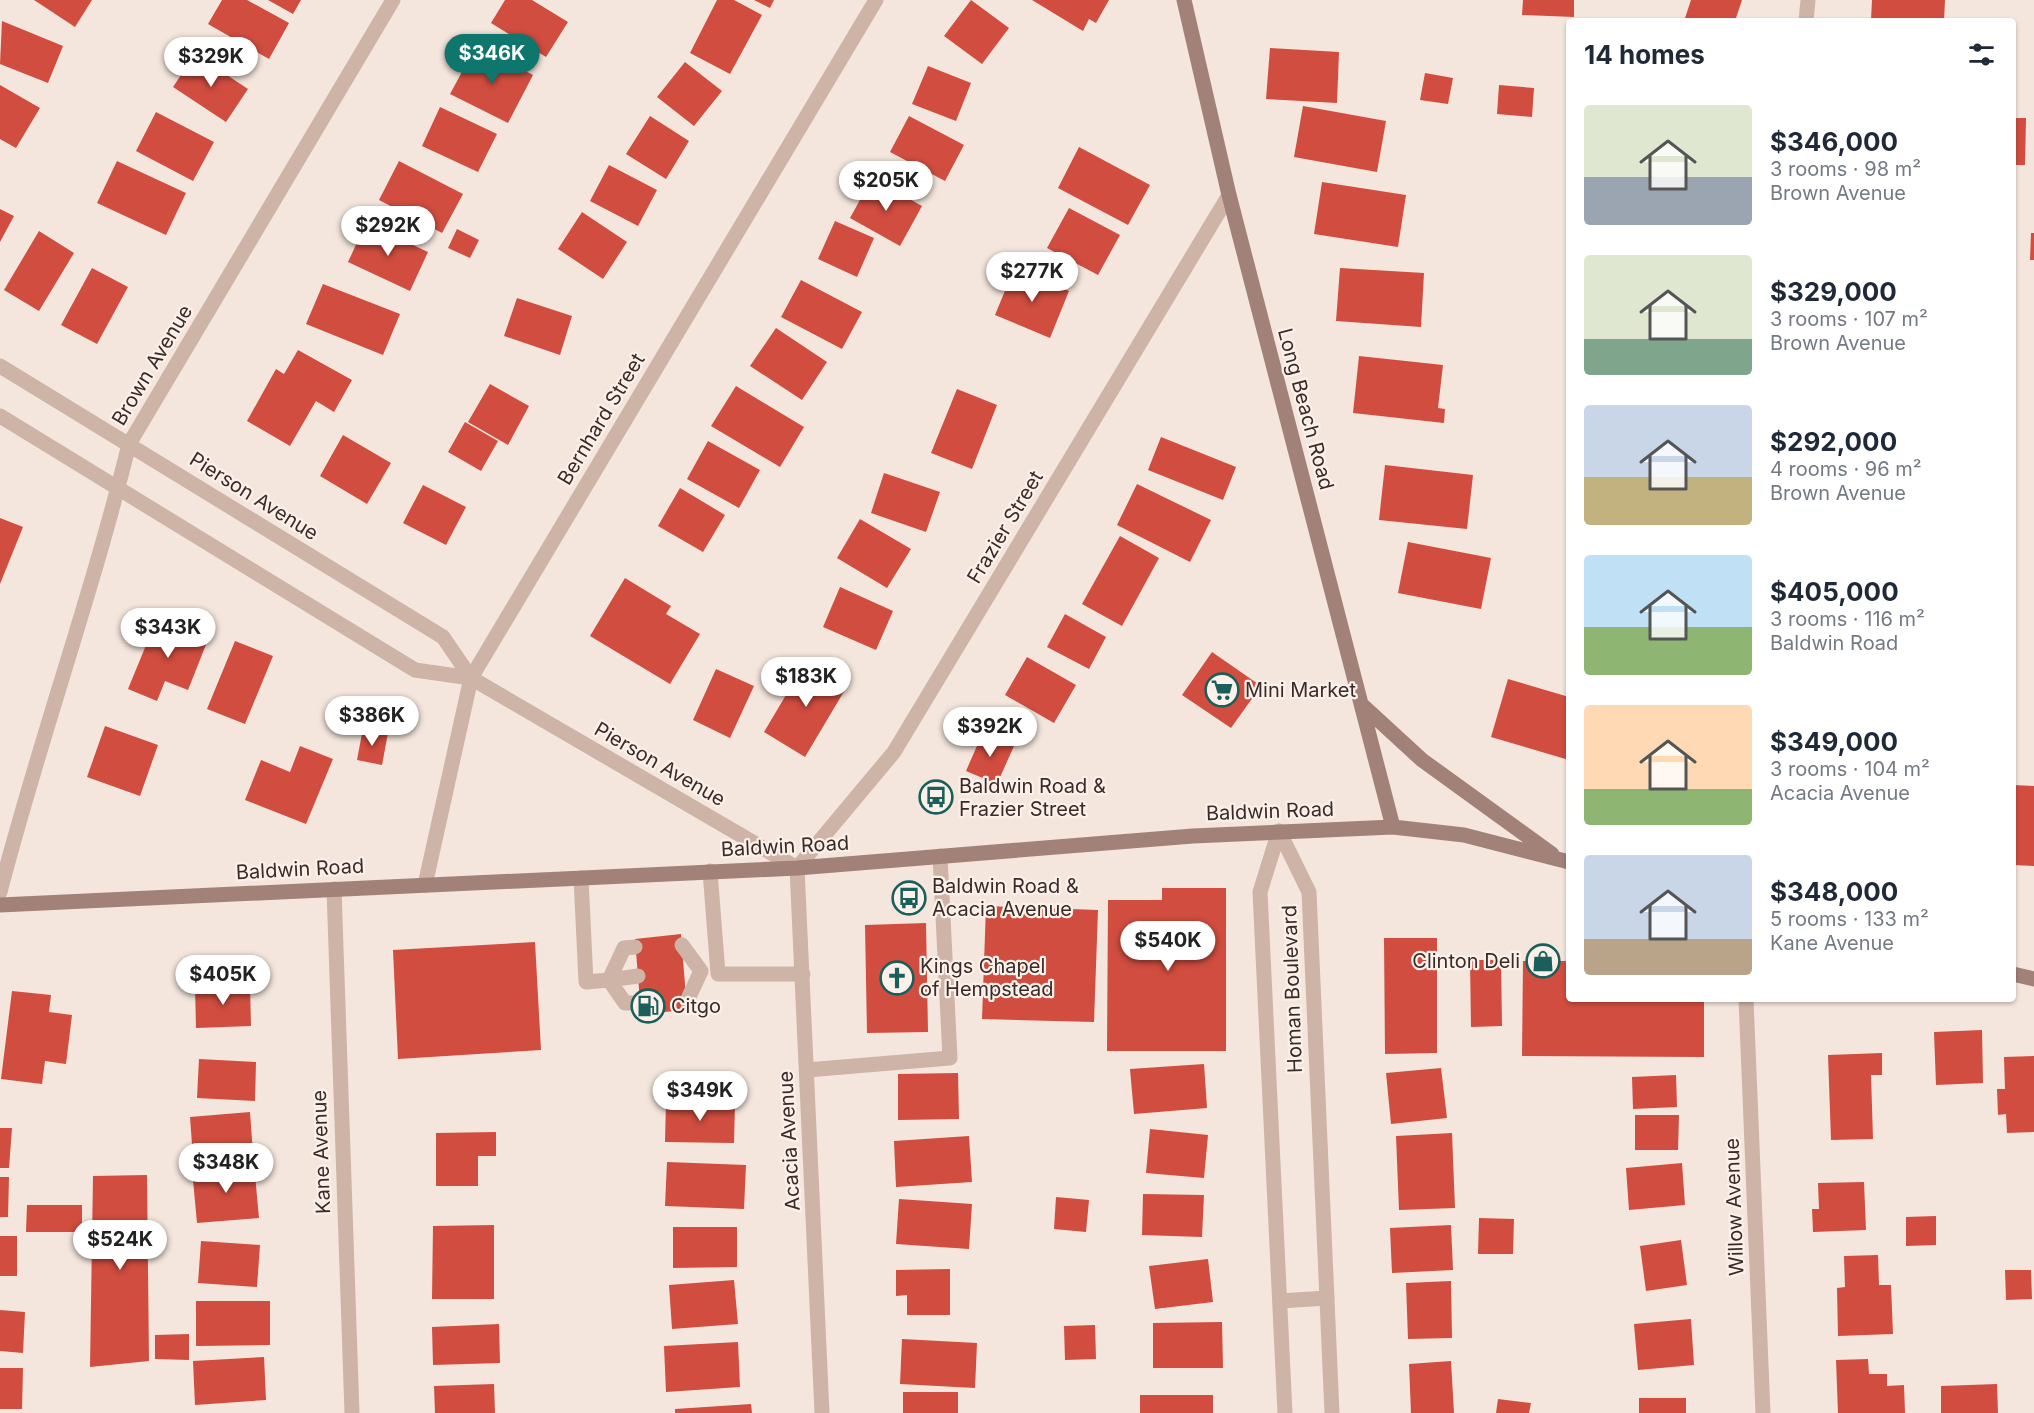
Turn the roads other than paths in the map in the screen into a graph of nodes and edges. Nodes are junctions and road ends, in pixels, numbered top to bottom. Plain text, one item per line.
1 (393, 0) edge
2 (876, 0) edge
3 (1184, 0) edge
4 (1808, 0) edge
5 (1806, 18) edge
6 (1229, 195) junction
7 (0, 366) edge
8 (0, 416) edge
9 (129, 444) junction
10 (119, 487) junction
11 (471, 678) junction
12 (1361, 703) junction
13 (1393, 827) junction
14 (1279, 831) junction
15 (940, 856) junction
16 (1564, 860) edge
17 (797, 868) junction
18 (710, 872) junction
19 (581, 878) junction
20 (425, 885) junction
21 (334, 889) junction
22 (0, 892) edge
23 (0, 905) edge
24 (682, 945) dead end
25 (635, 947) dead end
26 (701, 971) junction
27 (684, 973) dead end
28 (718, 974) junction
29 (802, 974) junction
30 (2016, 975) edge
31 (638, 976) dead end
32 (2034, 979) edge
33 (609, 980) junction
34 (687, 1001) dead end
35 (1746, 1002) edge
36 (640, 1003) dead end
37 (807, 1070) junction
38 (1327, 1298) junction
39 (1280, 1301) junction
40 (352, 1413) edge
41 (822, 1413) edge
42 (1285, 1413) edge
43 (1332, 1413) edge
44 (1763, 1413) edge

1 - 9 street, Brown Avenue
2 - 11 street, Bernhard Street
3 - 6 main road, Long Beach Road
4 - 5 street
6 - 12 main road, Long Beach Road
6 - 17 street, Frazier Street
7 - 9 street, Pierson Avenue
8 - 10 street, Pierson Avenue
9 - 10 street, Brown Avenue
9 - 11 street, Pierson Avenue
10 - 11 street, Pierson Avenue
10 - 22 street, Brown Avenue
11 - 17 street, Pierson Avenue
11 - 20 street, Bernhard Street
12 - 13 main road, Long Beach Road
12 - 16 main road
13 - 14 main road, Baldwin Road
13 - 16 main road, Baldwin Road
14 - 15 main road, Baldwin Road
14 - 38 street, Homan Boulevard
14 - 39 street, Homan Boulevard
15 - 17 main road, Baldwin Road
15 - 37 street
17 - 18 main road, Baldwin Road
17 - 29 street, Acacia Avenue
18 - 19 main road, Baldwin Road
18 - 28 street
19 - 20 main road, Baldwin Road
19 - 33 street
20 - 21 main road, Baldwin Road
21 - 23 main road, Baldwin Road
21 - 40 street, Kane Avenue
24 - 26 street
25 - 33 street
26 - 27 street
26 - 28 street
26 - 34 street
28 - 29 street
29 - 37 street, Acacia Avenue
30 - 32 main road
31 - 33 street
33 - 36 street
35 - 44 street, Willow Avenue
37 - 41 street, Acacia Avenue
38 - 39 street
38 - 43 street, Homan Boulevard
39 - 42 street, Homan Boulevard

